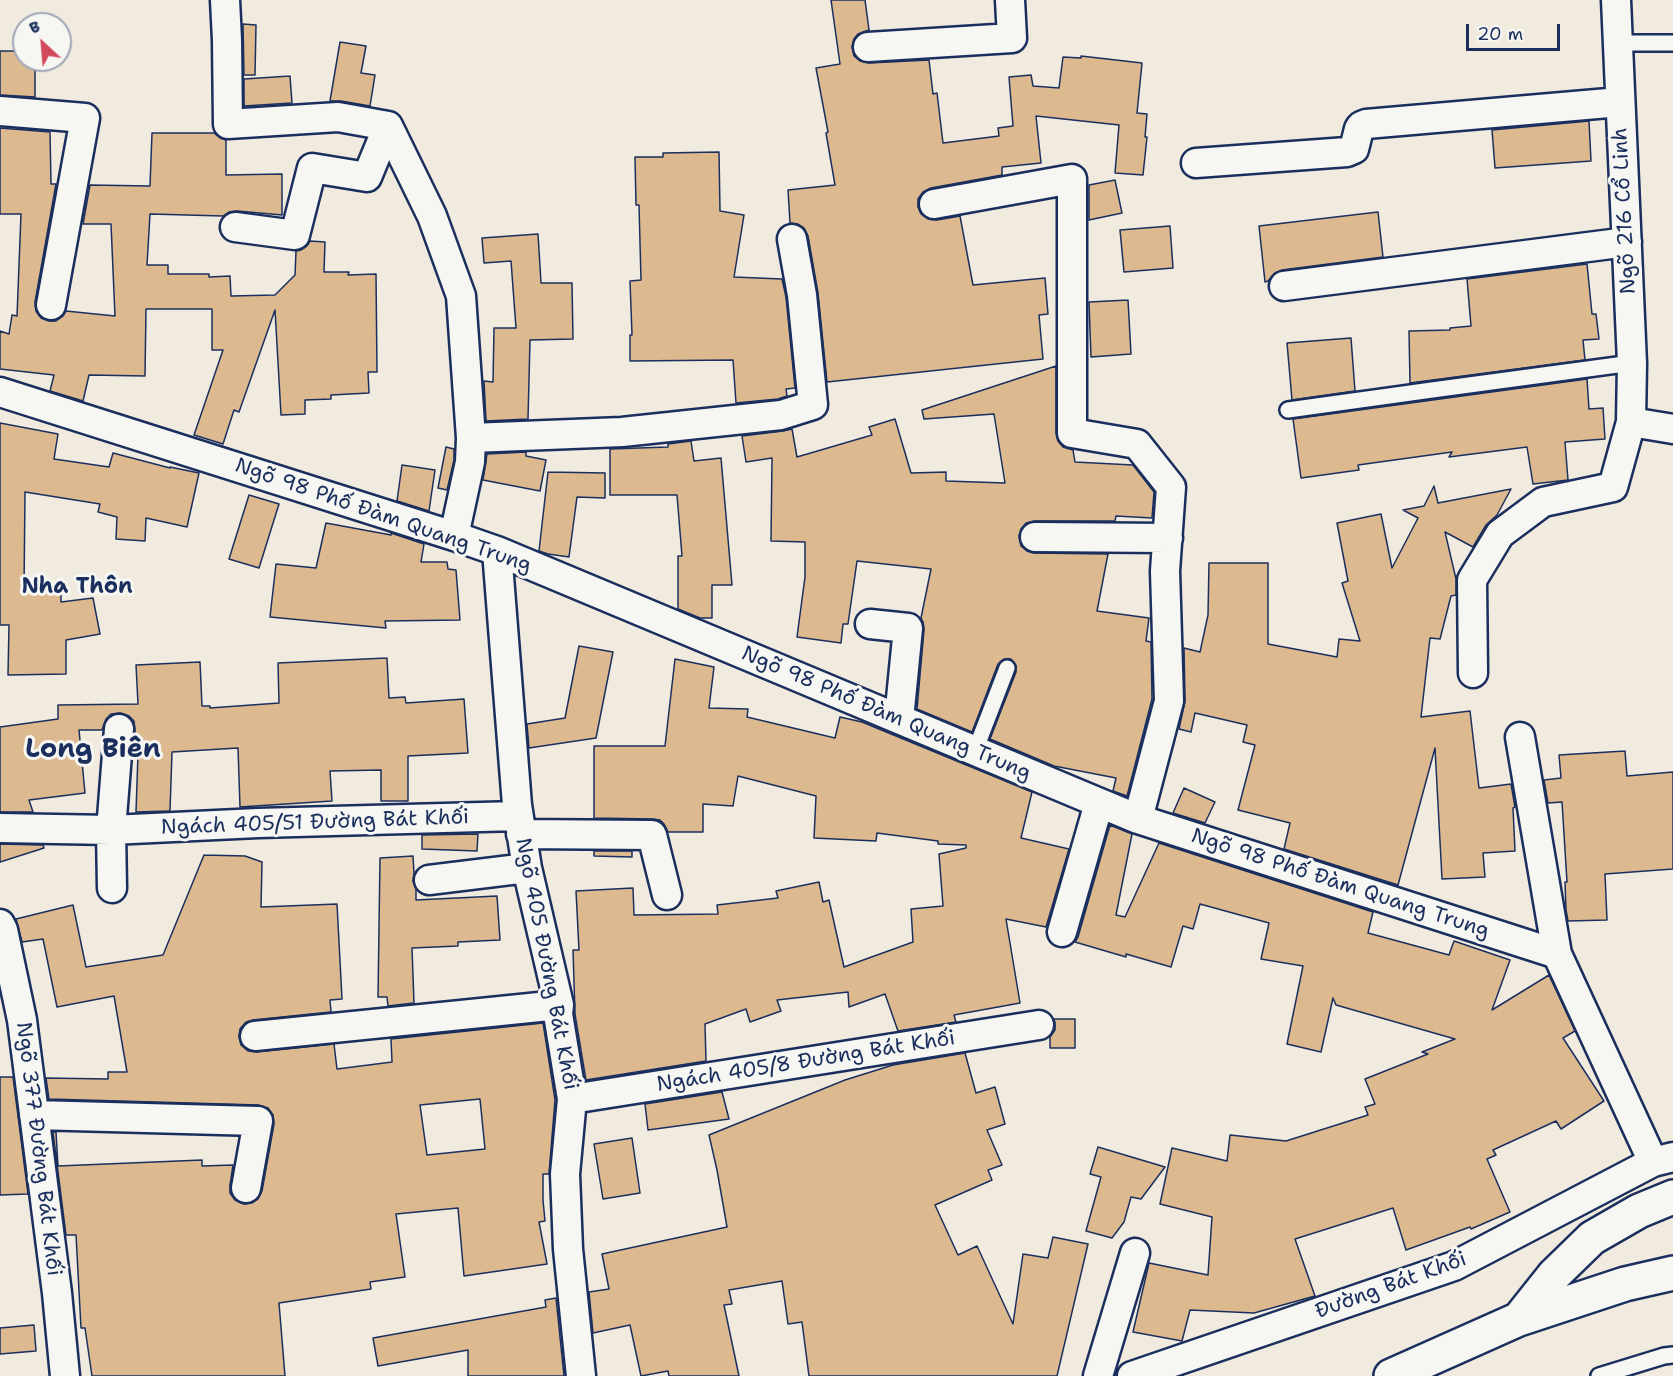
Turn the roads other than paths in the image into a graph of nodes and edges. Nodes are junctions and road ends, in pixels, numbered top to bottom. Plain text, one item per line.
1 (225, 0) edge
2 (1010, 0) edge
3 (1616, 0) edge
4 (1618, 43) junction
5 (1673, 43) edge
6 (868, 47) dead end
7 (1620, 102) junction
8 (0, 111) edge
9 (388, 126) junction
10 (1196, 163) dead end
11 (934, 204) dead end
12 (235, 227) dead end
13 (792, 239) dead end
14 (1627, 242) junction
15 (1284, 286) dead end
16 (51, 305) dead end
17 (1632, 363) junction
18 (0, 392) edge
19 (1288, 410) dead end
20 (1631, 422) junction
21 (1673, 429) edge
22 (471, 438) junction
23 (454, 536) junction
24 (1035, 537) dead end
25 (1168, 538) junction
26 (497, 551) junction
27 (870, 624) dead end
28 (1007, 668) dead end
29 (1473, 673) dead end
30 (899, 719) junction
31 (119, 729) dead end
32 (1520, 737) dead end
33 (975, 751) junction
34 (1099, 803) junction
35 (1138, 819) junction
36 (520, 825) junction
37 (0, 828) edge
38 (111, 830) junction
39 (527, 868) junction
40 (429, 880) dead end
41 (112, 888) dead end
42 (667, 896) dead end
43 (0, 924) edge
44 (1062, 932) dead end
45 (1557, 954) junction
46 (559, 1005) junction
47 (1040, 1025) dead end
48 (255, 1036) dead end
49 (572, 1099) junction
50 (34, 1115) junction
51 (1663, 1160) edge
52 (246, 1188) dead end
53 (1673, 1197) edge
54 (1135, 1253) dead end
55 (1673, 1273) edge
56 (1519, 1318) junction
57 (1673, 1355) edge
58 (65, 1376) edge
59 (581, 1376) edge
60 (1098, 1376) edge
61 (1132, 1376) edge
62 (1391, 1376) edge
63 (1599, 1376) edge

1 - 9 street
2 - 6 street
3 - 4 street, Ngõ 216 Cổ Linh
4 - 5 lane
4 - 7 street, Ngõ 216 Cổ Linh
7 - 10 street
7 - 14 street, Ngõ 216 Cổ Linh
8 - 16 street
9 - 12 street
9 - 22 street
11 - 25 street
13 - 22 street
14 - 15 street
14 - 17 street, Ngõ 216 Cổ Linh
17 - 19 lane
17 - 20 street, Ngõ 216 Cổ Linh
18 - 23 street, Ngõ 98 Phố Đàm Quang Trung
20 - 21 street
20 - 29 street, Ngõ 216 Cổ Linh
22 - 23 street
23 - 26 street, Ngõ 98 Phố Đàm Quang Trung
24 - 25 street
25 - 35 street
26 - 30 street, Ngõ 98 Phố Đàm Quang Trung
26 - 36 street, Ngõ 405 Đường Bát Khối
27 - 30 street
28 - 33 lane
30 - 33 street, Ngõ 98 Phố Đàm Quang Trung
31 - 38 street
32 - 45 street
33 - 34 street, Ngõ 98 Phố Đàm Quang Trung
34 - 35 street, Ngõ 98 Phố Đàm Quang Trung
34 - 44 street
35 - 45 street, Ngõ 98 Phố Đàm Quang Trung
36 - 38 street, Ngách 405/51 Đường Bát Khối
36 - 39 street, Ngõ 405 Đường Bát Khối
36 - 42 street, Ngách 405/51 Đường Bát Khối
37 - 38 street, Ngách 405/51 Đường Bát Khối
38 - 41 street
39 - 40 street
39 - 46 street, Ngõ 405 Đường Bát Khối
43 - 50 street, Ngõ 377 Đường Bát Khối
45 - 51 street
46 - 48 street
46 - 49 street, Ngõ 405 Đường Bát Khối
47 - 49 street, Ngách 405/8 Đường Bát Khối
49 - 59 street, Ngõ 405 Đường Bát Khối
50 - 52 street
50 - 58 street, Ngõ 377 Đường Bát Khối
51 - 61 street, Đường Bát Khối
53 - 56 main road
54 - 60 street
55 - 56 main road
56 - 62 main road
57 - 63 lane

